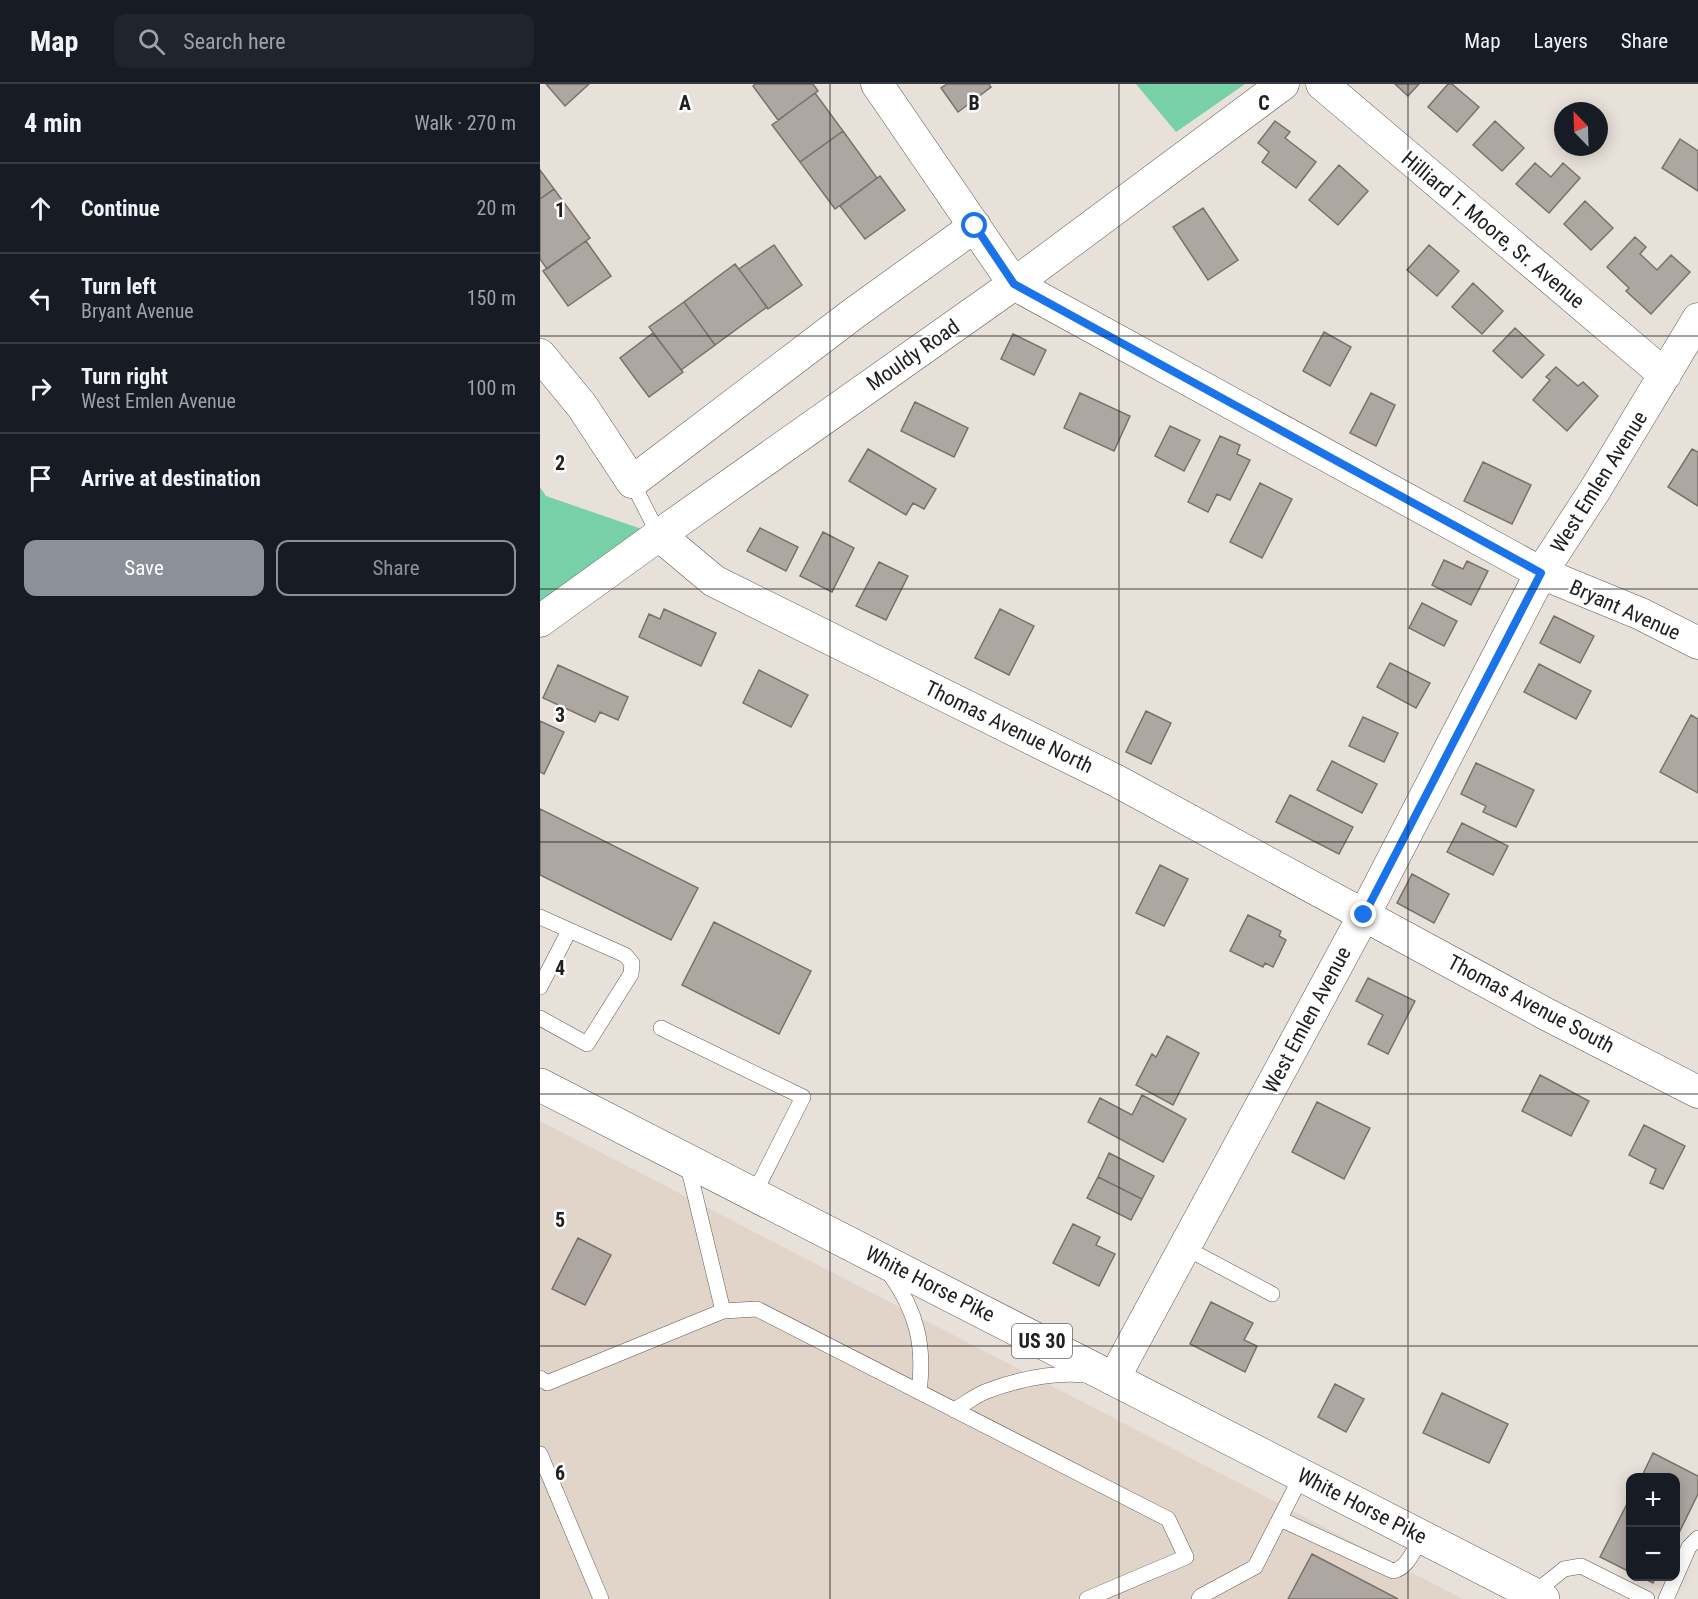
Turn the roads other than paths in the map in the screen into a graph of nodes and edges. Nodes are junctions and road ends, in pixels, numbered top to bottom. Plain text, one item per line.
1 (877, 84) edge
2 (1283, 84) edge
3 (1322, 84) edge
4 (975, 226) junction
5 (1014, 284) junction
6 (1698, 319) edge
7 (540, 355) edge
8 (1665, 375) junction
9 (632, 482) junction
10 (659, 535) junction
11 (1541, 573) junction
12 (540, 621) edge
13 (1698, 643) edge
14 (1364, 915) junction
15 (540, 917) edge
16 (569, 931) junction
17 (540, 987) edge
18 (540, 1018) edge
19 (661, 1028) dead end
20 (540, 1085) edge
21 (1698, 1092) edge
22 (687, 1160) junction
23 (754, 1194) junction
24 (1184, 1247) junction
25 (876, 1257) junction
26 (1272, 1294) dead end
27 (723, 1311) junction
28 (540, 1378) edge
29 (1114, 1378) junction
30 (919, 1392) junction
31 (954, 1410) junction
32 (540, 1454) edge
33 (1302, 1475) junction
34 (1280, 1519) junction
35 (1422, 1537) junction
36 (1698, 1539) edge
37 (1116, 1593) edge
38 (1538, 1596) edge
39 (601, 1599) edge
40 (1087, 1599) edge
41 (1199, 1599) edge
42 (1647, 1599) edge
43 (1666, 1599) edge

1 - 4 street
2 - 5 street, Mouldy Road
3 - 8 street, Hilliard T. Moore, Sr. Avenue
4 - 5 street
4 - 9 street
5 - 10 street, Mouldy Road
5 - 11 street, Bryant Avenue
6 - 8 street, West Emlen Avenue
7 - 9 street
8 - 11 street, West Emlen Avenue
9 - 10 lane
10 - 12 street, Mouldy Road
10 - 14 street, Thomas Avenue North
11 - 13 street, Bryant Avenue
11 - 14 street, West Emlen Avenue
14 - 21 street, Thomas Avenue South
14 - 24 street, West Emlen Avenue
15 - 16 lane
16 - 17 lane
16 - 18 lane
19 - 23 lane
20 - 22 highway, White Horse Pike / US 30
22 - 23 highway, White Horse Pike / US 30
22 - 27 lane
23 - 25 highway, White Horse Pike / US 30
24 - 26 lane
24 - 29 street, West Emlen Avenue
25 - 29 highway, White Horse Pike / US 30
25 - 30 lane
27 - 28 lane
27 - 30 lane
29 - 31 lane
29 - 33 highway, White Horse Pike / US 30
30 - 31 lane
31 - 37 lane
32 - 39 lane
33 - 34 lane
33 - 35 highway, White Horse Pike / US 30
34 - 35 lane
34 - 41 lane
35 - 38 highway, White Horse Pike / US 30
36 - 43 lane
37 - 40 lane
38 - 42 lane

